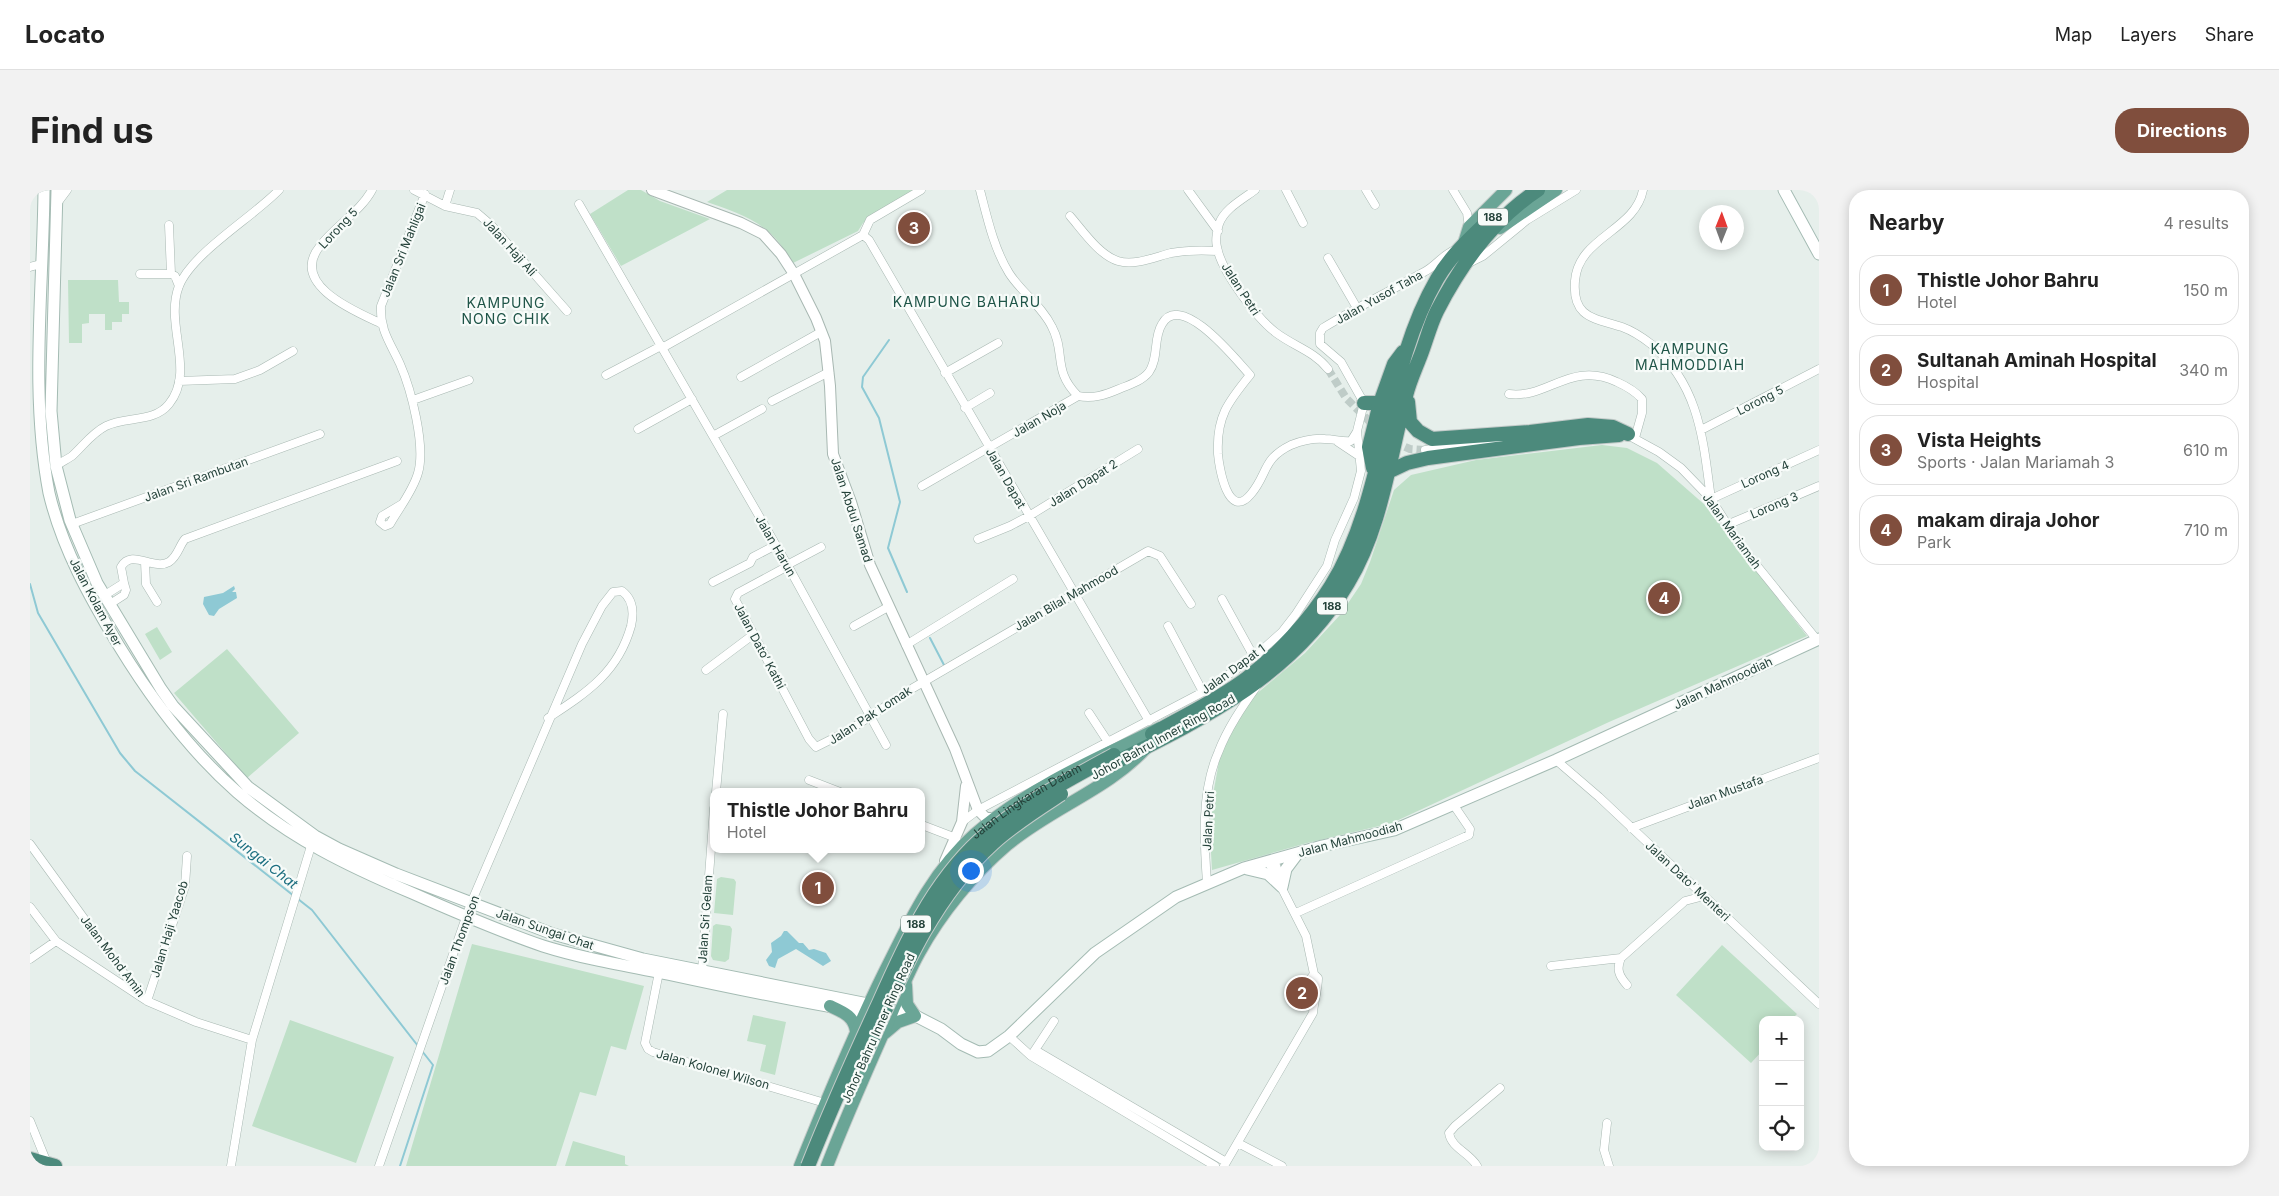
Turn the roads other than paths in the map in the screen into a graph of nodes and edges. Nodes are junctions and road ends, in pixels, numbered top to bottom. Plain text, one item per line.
1 (44, 190) edge
2 (57, 190) edge
3 (67, 190) edge
4 (279, 190) edge
5 (372, 190) edge
6 (414, 190) edge
7 (450, 190) edge
8 (652, 190) edge
9 (921, 190) edge
10 (980, 190) edge
11 (1188, 190) edge
12 (1255, 190) edge
13 (1286, 190) edge
14 (1366, 190) edge
15 (1453, 190) edge
16 (1505, 190) edge
17 (1522, 190) edge
18 (1538, 190) edge
19 (1556, 190) edge
20 (1576, 190) edge
21 (1643, 190) edge
22 (1784, 190) edge
23 (425, 194) junction
24 (579, 204) dead end
25 (1375, 205) dead end
26 (445, 206) junction
27 (56, 207) junction
28 (1466, 213) junction
29 (1482, 213) junction
30 (1070, 216) dead end
31 (1303, 223) dead end
32 (170, 225) dead end
33 (1469, 227) junction
34 (1218, 230) junction
35 (863, 235) junction
36 (1482, 240) junction
37 (1462, 246) junction
38 (1218, 251) junction
39 (1819, 254) edge
40 (1328, 258) dead end
41 (36, 265) edge
42 (1466, 265) junction
43 (140, 274) dead end
44 (171, 274) junction
45 (794, 274) junction
46 (179, 286) junction
47 (381, 306) junction
48 (1357, 308) junction
49 (567, 311) dead end
50 (365, 316) junction
51 (380, 323) junction
52 (821, 332) junction
53 (998, 343) dead end
54 (1410, 344) junction
55 (662, 347) junction
56 (293, 351) dead end
57 (1328, 369) tunnel mouth
58 (1819, 370) edge
59 (829, 372) junction
60 (945, 373) junction
61 (606, 375) dead end
62 (741, 377) dead end
63 (469, 380) dead end
64 (179, 381) junction
65 (1408, 389) junction
66 (990, 393) dead end
67 (1508, 394) dead end
68 (1078, 396) junction
69 (413, 400) junction
70 (692, 400) junction
71 (772, 401) dead end
72 (1380, 402) junction
73 (1364, 403) junction
74 (965, 408) junction
75 (762, 409) dead end
76 (638, 428) dead end
77 (1701, 430) junction
78 (1357, 431) junction
79 (320, 434) dead end
80 (713, 436) junction
81 (1631, 436) junction
82 (1336, 441) junction
83 (989, 448) junction
84 (1138, 449) dead end
85 (1425, 450) tunnel mouth
86 (1819, 450) edge
87 (1359, 456) junction
88 (397, 461) dead end
89 (56, 466) junction
90 (1388, 472) junction
91 (1374, 474) junction
92 (922, 486) dead end
93 (1819, 486) edge
94 (1711, 499) junction
95 (402, 504) dead end
96 (1029, 516) junction
97 (72, 524) junction
98 (1728, 524) junction
99 (978, 539) dead end
100 (776, 545) junction
101 (821, 547) dead end
102 (145, 562) junction
103 (788, 565) junction
104 (1013, 579) dead end
105 (713, 582) dead end
106 (1074, 593) junction
107 (1222, 599) dead end
108 (108, 600) junction
109 (157, 602) dead end
110 (1191, 604) dead end
111 (888, 607) junction
112 (854, 626) dead end
113 (1168, 626) dead end
114 (754, 634) junction
115 (1818, 639) edge
116 (906, 644) junction
117 (1254, 657) junction
118 (706, 670) dead end
119 (923, 682) junction
120 (1259, 682) junction
121 (1204, 692) junction
122 (1089, 713) dead end
123 (723, 714) dead end
124 (870, 717) junction
125 (548, 718) junction
126 (1149, 721) junction
127 (1175, 721) junction
128 (1108, 742) junction
129 (886, 745) dead end
130 (1149, 746) junction
131 (816, 747) joint
132 (1116, 758) junction
133 (1819, 758) edge
134 (1556, 760) junction
135 (809, 780) dead end
136 (967, 782) junction
137 (716, 788) edge
138 (830, 788) edge
139 (245, 791) junction
140 (1453, 804) junction
141 (978, 810) junction
142 (996, 818) junction
143 (962, 822) junction
144 (925, 826) edge
145 (1631, 828) junction
146 (956, 838) junction
147 (30, 844) edge
148 (311, 846) junction
149 (711, 853) edge
150 (1298, 853) junction
151 (187, 856) dead end
152 (1271, 860) junction
153 (1244, 868) junction
154 (941, 871) junction
155 (1208, 883) junction
156 (1282, 887) junction
157 (1704, 896) junction
158 (471, 903) junction
159 (30, 907) edge
160 (1296, 913) junction
161 (466, 916) junction
162 (56, 941) junction
163 (1621, 958) junction
164 (30, 959) edge
165 (1551, 966) dead end
166 (702, 971) junction
167 (659, 972) junction
168 (906, 982) junction
169 (1627, 985) dead end
170 (144, 999) junction
171 (1819, 1004) edge
172 (830, 1006) junction
173 (866, 1008) junction
174 (892, 1013) junction
175 (915, 1016) junction
176 (1054, 1022) dead end
177 (856, 1031) junction
178 (882, 1035) junction
179 (1009, 1036) junction
180 (252, 1040) junction
181 (1033, 1053) junction
182 (1500, 1088) dead end
183 (826, 1103) junction
184 (30, 1121) edge
185 (1607, 1123) dead end
186 (1238, 1143) junction
187 (30, 1159) edge
188 (1225, 1164) edge
189 (51, 1165) edge
190 (230, 1166) edge
191 (379, 1166) edge
192 (800, 1166) edge
193 (808, 1166) edge
194 (818, 1166) edge
195 (827, 1166) edge
196 (1215, 1166) edge
197 (1282, 1166) edge
198 (1477, 1166) edge
199 (1609, 1166) edge

1 - 41 main road, Jalan Kolam Ayer
2 - 27 main road, Jalan Kolam Ayer
3 - 27 street
4 - 46 street
5 - 50 street, Lorong 5
6 - 23 street, Jalan Haji Ali
7 - 26 street, Jalan Sri Mahligai
8 - 45 street, Jalan Abdul Samad
9 - 35 street
10 - 68 street
11 - 34 street
12 - 34 street
13 - 31 street
14 - 25 street
15 - 28 street
16 - 29 main road
17 - 37 highway, Johor Bahru Inner Ring Road / 188
18 - 36 highway, Johor Bahru Inner Ring Road / 188
19 - 36 main road
20 - 42 street
21 - 77 street
22 - 39 main road
23 - 26 street, Jalan Haji Ali
23 - 47 street, Jalan Sri Mahligai
24 - 55 street, Jalan Harun
26 - 49 street, Jalan Haji Ali
27 - 89 main road, Jalan Kolam Ayer
28 - 29 street
28 - 33 street
29 - 33 main road
30 - 38 street
32 - 44 street
33 - 37 main road
34 - 38 street, Jalan Petri
35 - 45 street
35 - 60 street, Jalan Dapat
36 - 42 highway, Johor Bahru Inner Ring Road / 188
37 - 48 street, Jalan Yusof Taha
37 - 54 highway, Johor Bahru Inner Ring Road / 188
38 - 57 street, Jalan Petri
40 - 48 street
41 - 139 main road, Jalan Kolam Ayer
42 - 65 highway, Johor Bahru Inner Ring Road / 188
43 - 44 street
44 - 46 street
45 - 52 street, Jalan Abdul Samad
45 - 55 street
46 - 64 street
47 - 50 street
47 - 51 street, Jalan Sri Mahligai
48 - 73 street, Jalan Yusof Taha
50 - 51 street, Lorong 5
51 - 69 street, Jalan Sri Mahligai
52 - 59 street, Jalan Abdul Samad
52 - 62 street
53 - 60 street
54 - 72 highway
54 - 91 highway, Johor Bahru Inner Ring Road / 188
55 - 61 street
55 - 70 street, Jalan Harun
56 - 64 street
58 - 77 street, Lorong 5
59 - 71 street
59 - 111 street, Jalan Abdul Samad
60 - 74 street, Jalan Dapat
63 - 69 street
64 - 89 street
65 - 81 highway
65 - 90 highway, Johor Bahru Inner Ring Road / 188
66 - 74 street
67 - 81 street
68 - 82 street
68 - 83 street, Jalan Noja
69 - 95 street, Jalan Sri Mahligai
70 - 76 street
70 - 80 street, Jalan Harun
72 - 73 highway
72 - 91 highway
73 - 78 street, Jalan Dapat 1
74 - 83 street, Jalan Dapat
75 - 80 street
77 - 94 street
78 - 82 street
78 - 87 street, Jalan Dapat 1
79 - 97 street, Jalan Sri Rambutan
80 - 100 street, Jalan Harun
81 - 85 street, Jalan Mariamah
81 - 90 highway
81 - 94 street, Jalan Mariamah
82 - 87 street
83 - 92 street, Jalan Noja
83 - 96 street, Jalan Dapat
84 - 96 street, Jalan Dapat 2
86 - 94 street, Lorong 4
87 - 117 street, Jalan Dapat 1
88 - 102 street
89 - 97 main road, Jalan Kolam Ayer
90 - 120 highway, Johor Bahru Inner Ring Road / 188
91 - 127 highway, Johor Bahru Inner Ring Road / 188
93 - 98 street, Lorong 3
94 - 98 street, Jalan Mariamah
96 - 99 street, Jalan Dapat 2
96 - 106 street, Jalan Dapat
97 - 108 main road, Jalan Kolam Ayer
98 - 115 street, Jalan Mariamah
100 - 103 street, Jalan Harun
100 - 105 street
101 - 103 street
102 - 108 street
102 - 109 street
103 - 114 street, Jalan Dato’ Kathi
103 - 124 street, Jalan Harun
104 - 116 street
106 - 110 street, Jalan Bilal Mahmood
106 - 119 street, Jalan Bilal Mahmood
106 - 126 street, Jalan Dapat
107 - 117 street
108 - 139 main road, Jalan Kolam Ayer
111 - 112 street
111 - 116 street, Jalan Abdul Samad
113 - 121 street
114 - 118 street
114 - 131 street, Jalan Dato’ Kathi
115 - 134 main road, Jalan Mahmoodiah
116 - 119 street, Jalan Abdul Samad
117 - 121 street, Jalan Dapat 1
119 - 124 street, Jalan Pak Lomak
119 - 136 street, Jalan Abdul Samad
120 - 130 highway, Johor Bahru Inner Ring Road / 188
120 - 155 street, Jalan Petri
121 - 126 street, Jalan Dapat 1
122 - 128 street
123 - 137 street
124 - 129 street, Jalan Harun
124 - 131 street, Jalan Pak Lomak
125 - 125 street, Jalan Thompson
125 - 158 street, Jalan Thompson
126 - 128 street, Jalan Dapat 1
127 - 132 highway, Johor Bahru Inner Ring Road / 188
127 - 142 main road, Jalan Lingkaran Dalam
128 - 141 street, Jalan Dapat 1
130 - 132 highway, Johor Bahru Inner Ring Road / 188
130 - 168 main road, Jalan Lingkaran Dalam
132 - 193 highway, Johor Bahru Inner Ring Road / 188, bridge
132 - 194 highway, Johor Bahru Inner Ring Road / 188, bridge
133 - 145 street, Jalan Mustafa
134 - 140 main road, Jalan Mahmoodiah
134 - 145 street, Jalan Dato' Menteri
135 - 138 street
136 - 141 street, Jalan Abdul Samad
136 - 143 street, Jalan Abdul Samad
139 - 148 main road, Jalan Sungai Chat
139 - 158 main road, Jalan Sungai Chat
140 - 150 main road, Jalan Mahmoodiah
140 - 160 street
141 - 142 street
141 - 143 street, Jalan Dapat 1
142 - 154 main road, Jalan Lingkaran Dalam
143 - 146 street, Jalan Abdul Samad
144 - 146 street
145 - 157 street, Jalan Dato' Menteri
146 - 154 street, Jalan Abdul Samad
147 - 170 street, Jalan Mohd Amin
148 - 161 main road, Jalan Sungai Chat
148 - 180 street
149 - 166 street, Jalan Sri Gelam
150 - 152 main road, Jalan Mahmoodiah
150 - 156 main road
151 - 170 street, Jalan Haji Yaacob
152 - 153 main road, Jalan Mahmoodiah
152 - 156 street
153 - 155 main road, Jalan Mahmoodiah
153 - 156 main road
154 - 173 main road, Jalan Lingkaran Dalam
155 - 179 main road, Jalan Mahmoodiah
156 - 160 street
157 - 163 street
157 - 171 street, Jalan Dato' Menteri
158 - 161 street, Jalan Thompson
158 - 166 main road, Jalan Sungai Chat
159 - 162 street
160 - 186 street
161 - 167 main road, Jalan Sungai Chat
161 - 191 street, Jalan Thompson
162 - 164 street
162 - 170 street
163 - 165 street
163 - 169 street
166 - 173 main road, Jalan Sungai Chat
167 - 172 main road, Jalan Sungai Chat
167 - 183 street, Jalan Kolonel Wilson
168 - 174 main road, Jalan Lingkaran Dalam
168 - 175 main road
170 - 180 street, Jalan Mohd Amin
172 - 173 main road, Jalan Sungai Chat
172 - 177 main road
173 - 174 main road, Jalan Mahmoodiah
173 - 177 main road, Jalan Lingkaran Dalam
174 - 175 main road, Jalan Mahmoodiah
174 - 178 main road, Jalan Lingkaran Dalam
175 - 178 main road
175 - 179 main road, Jalan Mahmoodiah
176 - 181 street
177 - 183 main road, Jalan Lingkaran Dalam
178 - 195 main road, Jalan Lingkaran Dalam
179 - 181 street
180 - 190 street
181 - 188 street
181 - 196 street
182 - 198 street
183 - 192 main road, Jalan Lingkaran Dalam
184 - 189 street
185 - 199 street
186 - 188 street
186 - 197 street
187 - 189 highway

